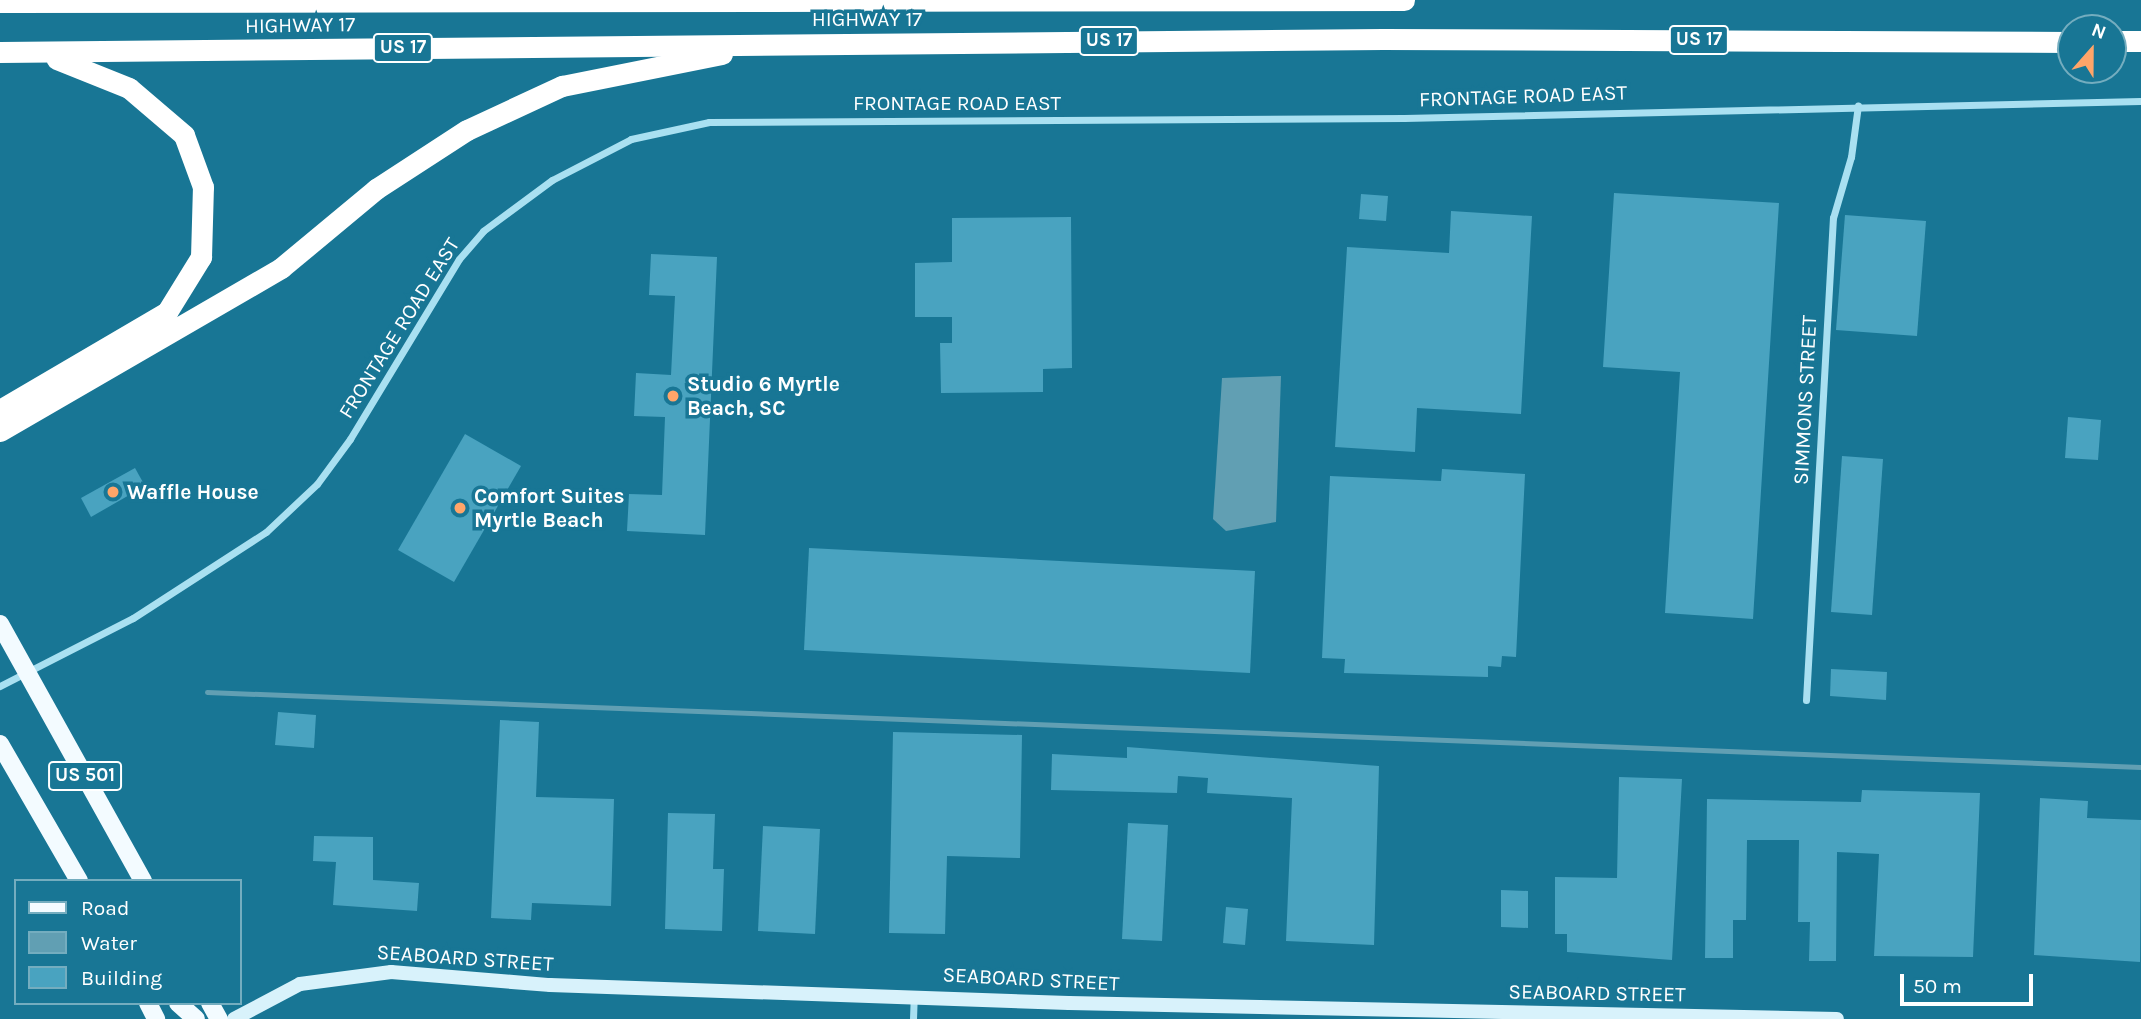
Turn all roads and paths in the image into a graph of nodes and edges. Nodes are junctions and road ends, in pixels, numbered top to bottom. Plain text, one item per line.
1 (1404, 0) edge
2 (888, 1) edge
3 (0, 2) edge
4 (2057, 42) edge
5 (772, 44) junction
6 (0, 52) edge
7 (35, 52) junction
8 (2141, 101) edge
9 (1858, 105) junction
10 (0, 410) edge
11 (0, 431) edge
12 (0, 624) edge
13 (27, 672) junction
14 (0, 686) edge
15 (1806, 700) dead end
16 (0, 744) edge
17 (46, 823) junction
18 (78, 879) edge
19 (92, 879) edge
20 (142, 879) edge
21 (914, 994) junction
22 (180, 1005) edge
23 (196, 1019) edge
24 (233, 1019) edge
25 (914, 1019) edge
26 (1837, 1019) edge

1 - 2 highway, HIGHWAY 17 / US 17
2 - 3 highway, HIGHWAY 17 / US 17
4 - 5 highway, HIGHWAY 17 / US 17
5 - 7 highway, HIGHWAY 17 / US 17
5 - 11 highway
6 - 7 highway, HIGHWAY 17 / US 17
7 - 10 highway
8 - 9 street, FRONTAGE ROAD EAST
9 - 13 street, FRONTAGE ROAD EAST
9 - 15 street, SIMMONS STREET
12 - 13 main road, US 501
13 - 14 street, FRONTAGE ROAD EAST
13 - 20 main road, US 501
16 - 17 main road, US 501
17 - 18 main road, US 501
17 - 19 main road
21 - 24 street, SEABOARD STREET
21 - 25 street
21 - 26 street, SEABOARD STREET
22 - 23 main road

